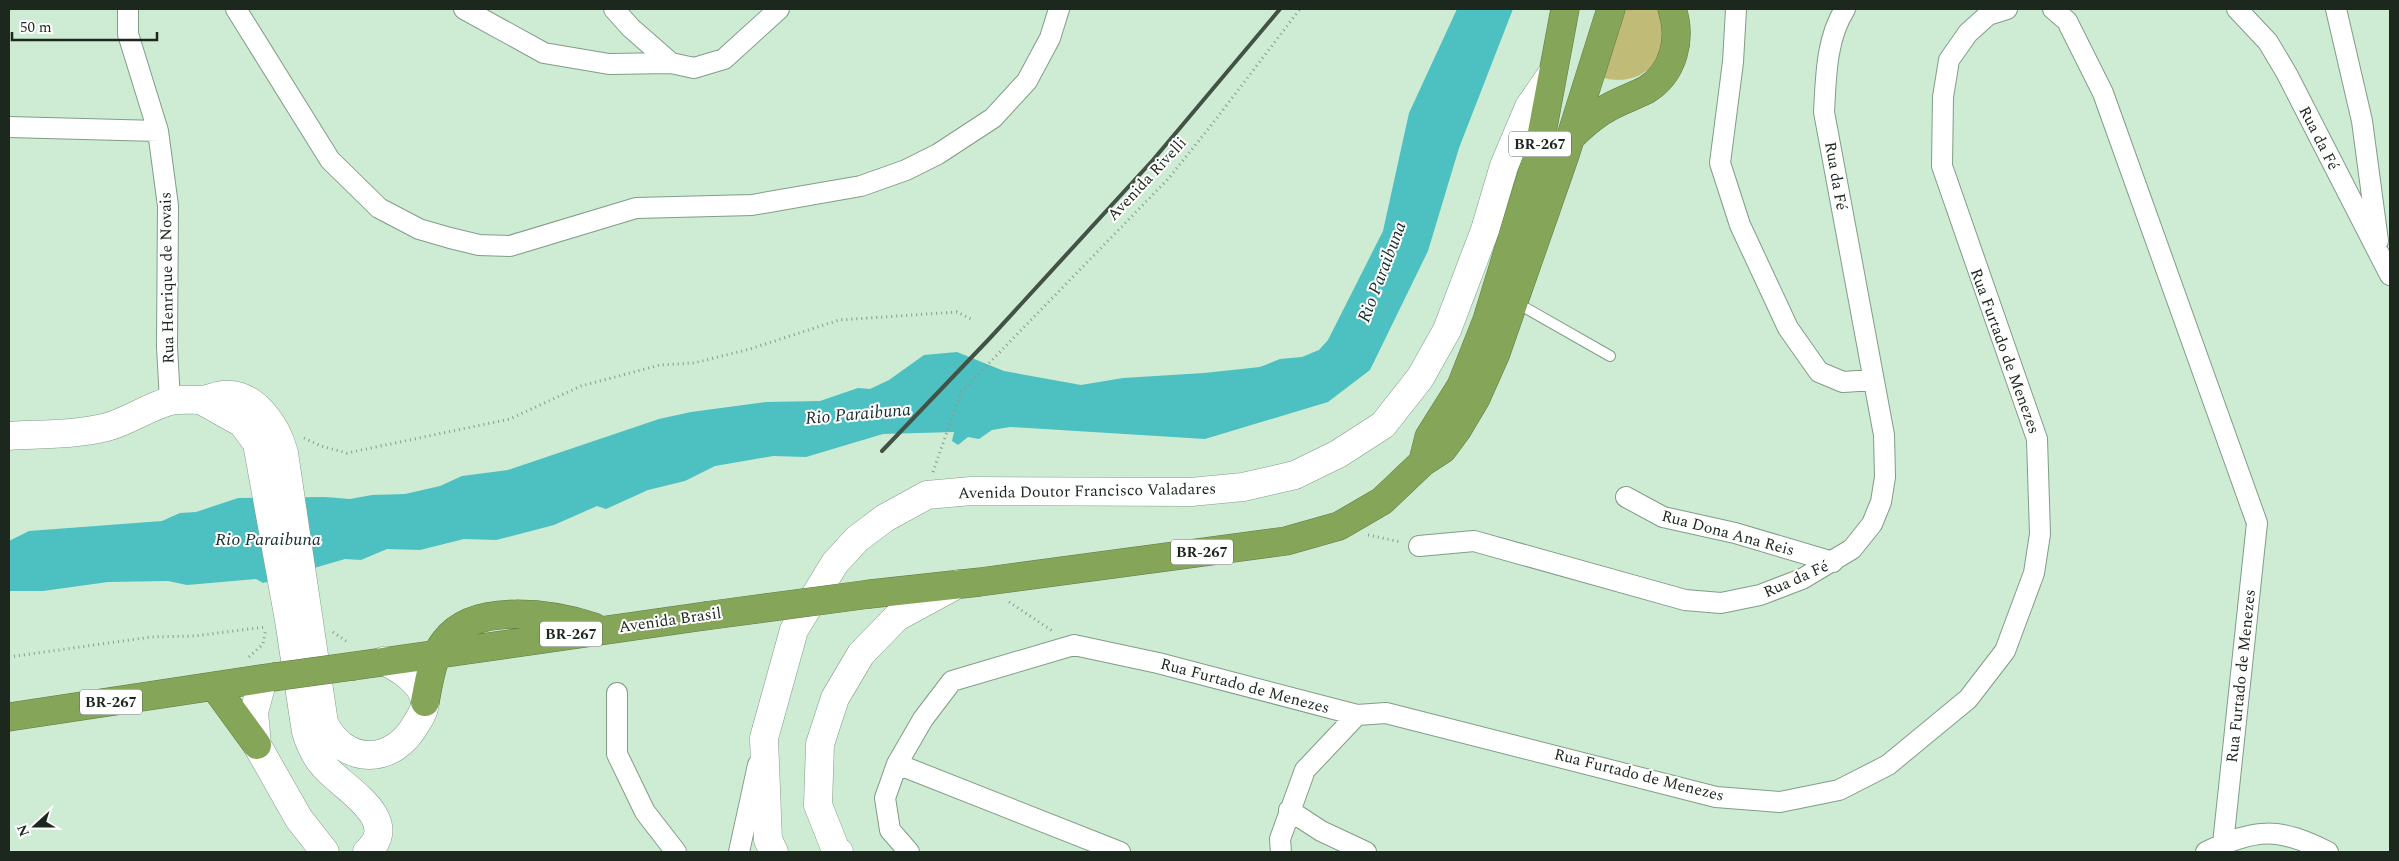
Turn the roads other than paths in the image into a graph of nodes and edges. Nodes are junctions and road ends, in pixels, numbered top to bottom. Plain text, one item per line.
1 (128, 9) edge
2 (236, 9) edge
3 (464, 9) edge
4 (614, 9) edge
5 (779, 9) edge
6 (1059, 9) edge
7 (1611, 9) edge
8 (1672, 9) edge
9 (1736, 9) edge
10 (1845, 9) edge
11 (2007, 9) edge
12 (2053, 9) edge
13 (2237, 9) edge
14 (2336, 9) edge
15 (1564, 11) edge
16 (671, 63) junction
17 (1551, 75) junction
18 (1588, 86) junction
19 (1636, 94) junction
20 (9, 127) edge
21 (158, 131) junction
22 (1570, 138) junction
23 (2380, 255) junction
24 (2390, 275) edge
25 (1500, 276) junction
26 (1514, 301) junction
27 (1610, 356) dead end
28 (1873, 380) junction
29 (201, 400) junction
30 (170, 402) junction
31 (9, 436) edge
32 (272, 454) junction
33 (1423, 462) junction
34 (1626, 497) dead end
35 (1419, 546) road end
36 (1833, 562) junction
37 (969, 583) junction
38 (298, 622) junction
39 (437, 654) junction
40 (383, 661) junction
41 (261, 672) junction
42 (214, 686) junction
43 (617, 694) dead end
44 (425, 702) junction
45 (1357, 715) junction
46 (9, 717) edge
47 (764, 738) junction
48 (257, 744) junction
49 (897, 764) junction
50 (1289, 810) junction
51 (2215, 848) edge
52 (325, 852) edge
53 (367, 852) edge
54 (676, 852) edge
55 (739, 852) edge
56 (774, 852) edge
57 (839, 852) edge
58 (909, 852) edge
59 (1120, 852) edge
60 (1281, 852) edge
61 (1366, 852) edge
62 (2326, 852) edge

1 - 21 street, Rua Henrique de Novais
2 - 6 street
3 - 16 street
4 - 16 street
5 - 16 street
7 - 18 highway, BR-267
8 - 19 highway
9 - 28 street
10 - 28 street, Rua da Fé
11 - 45 street, Rua Furtado de Menezes
12 - 51 street, Rua Furtado de Menezes
13 - 23 street, Rua da Fé
14 - 23 street
15 - 17 highway, Avenida Doutor Francisco Valadares / BR-267
15 - 18 highway, BR-267
17 - 25 highway, Avenida Doutor Francisco Valadares / BR-267
17 - 47 main road, Avenida Doutor Francisco Valadares
18 - 19 highway, BR-267
18 - 22 highway, BR-267
19 - 22 highway
20 - 21 street
21 - 30 street, Rua Henrique de Novais
22 - 26 highway, BR-267
23 - 24 street, Rua da Fé
25 - 26 highway
25 - 33 highway, Avenida Doutor Francisco Valadares / BR-267
26 - 27 lane
26 - 33 highway, BR-267
28 - 36 street, Rua da Fé
29 - 30 main road
29 - 32 main road
29 - 32 main road
30 - 31 main road
32 - 38 main road
33 - 37 highway, BR-267
34 - 36 street, Rua Dona Ana Reis
35 - 36 street, Rua da Fé
37 - 39 highway, Avenida Brasil / BR-267, bridge
37 - 57 main road
38 - 44 main road
38 - 53 main road
39 - 40 highway, BR-267
39 - 44 highway
40 - 41 highway, BR-267, bridge
40 - 44 main road
41 - 42 highway, BR-267
41 - 48 main road
42 - 46 highway, BR-267
42 - 48 highway
43 - 54 street
45 - 49 street, Rua Furtado de Menezes
45 - 50 street
47 - 55 street
47 - 56 main road, Avenida Doutor Francisco Valadares
48 - 52 main road
49 - 58 street, Rua Furtado de Menezes
49 - 59 street
50 - 60 street
50 - 61 street
51 - 62 street

